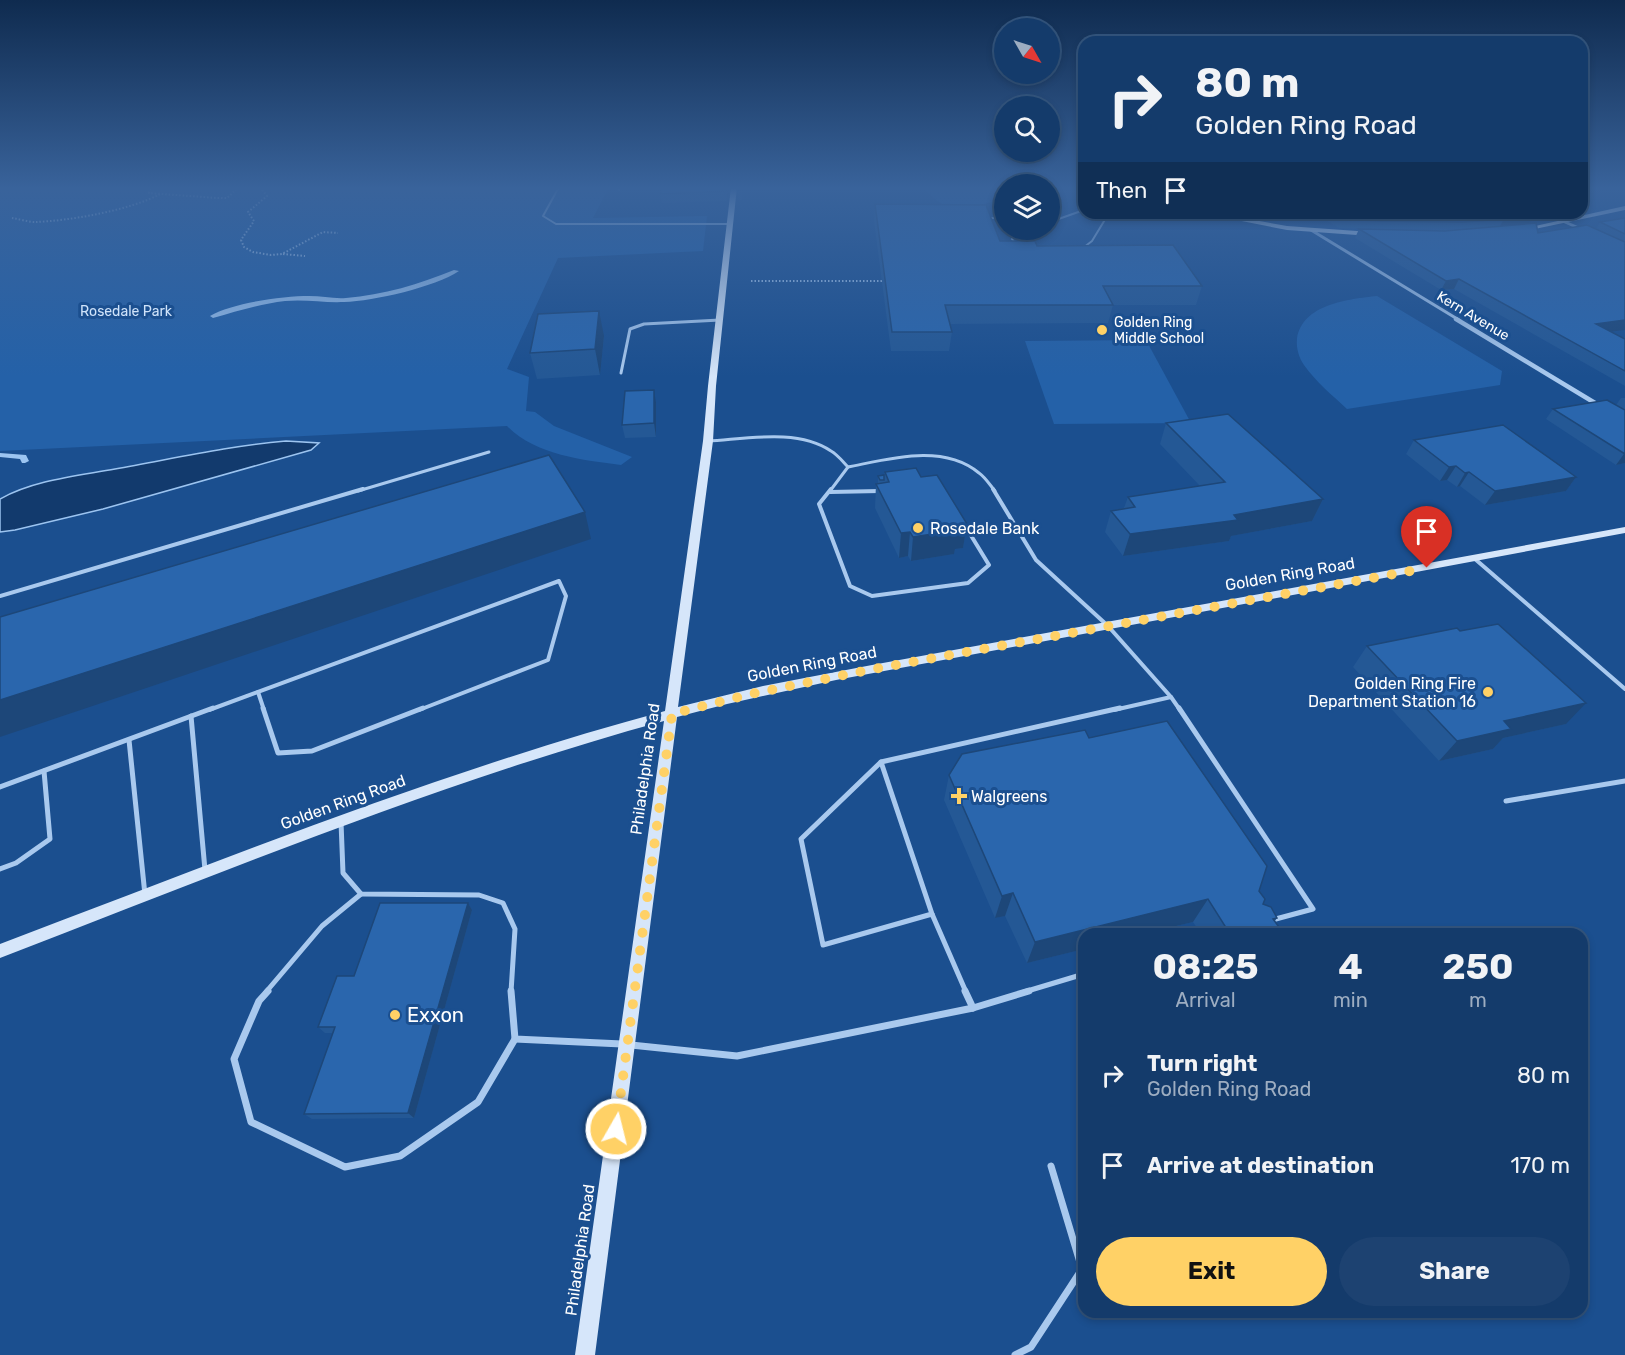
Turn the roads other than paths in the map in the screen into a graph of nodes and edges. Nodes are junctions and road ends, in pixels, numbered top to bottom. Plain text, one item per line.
1 (727, 250) edge
2 (1344, 250) edge
3 (720, 320) junction
4 (621, 373) dead end
5 (1606, 410) edge
6 (708, 441) junction
7 (489, 452) dead end
8 (848, 467) junction
9 (887, 490) edge
10 (830, 492) junction
11 (960, 517) edge
12 (1625, 530) edge
13 (1475, 559) junction
14 (0, 596) edge
15 (1108, 626) junction
16 (1625, 689) edge
17 (258, 692) junction
18 (1171, 697) junction
19 (672, 714) junction
20 (191, 716) junction
21 (129, 740) junction
22 (880, 762) junction
23 (44, 771) junction
24 (1625, 781) edge
25 (0, 787) edge
26 (1506, 801) dead end
27 (341, 822) junction
28 (0, 869) edge
29 (205, 872) junction
30 (361, 894) junction
31 (146, 896) junction
32 (933, 914) junction
33 (1261, 922) edge
34 (0, 951) edge
35 (1078, 976) edge
36 (973, 1008) junction
37 (515, 1039) junction
38 (627, 1044) junction
39 (1051, 1166) dead end
40 (1078, 1256) edge
41 (1078, 1275) edge
42 (585, 1355) edge
43 (1015, 1355) edge

1 - 3 main road, Philadelphia Road
2 - 5 street, Kern Avenue
3 - 4 lane
3 - 6 main road, Philadelphia Road
6 - 8 lane
6 - 19 main road, Philadelphia Road
7 - 14 lane
8 - 10 lane
8 - 15 lane
9 - 10 lane
10 - 11 lane
12 - 13 main road, Golden Ring Road
13 - 15 main road, Golden Ring Road
13 - 16 lane
15 - 18 lane
15 - 19 main road, Golden Ring Road
17 - 17 lane
17 - 20 lane
18 - 22 lane
18 - 33 lane
19 - 27 main road, Golden Ring Road
19 - 38 main road, Philadelphia Road
20 - 21 lane
20 - 29 lane
21 - 23 lane
21 - 31 lane
22 - 32 lane
22 - 32 lane
23 - 25 lane
23 - 28 lane
24 - 26 lane
27 - 29 main road, Golden Ring Road
27 - 30 lane
29 - 31 main road, Golden Ring Road
30 - 37 lane
30 - 37 lane
31 - 34 main road, Golden Ring Road
32 - 36 lane
35 - 36 lane
36 - 38 lane
37 - 38 lane
38 - 42 main road, Philadelphia Road
39 - 40 lane
41 - 43 lane

